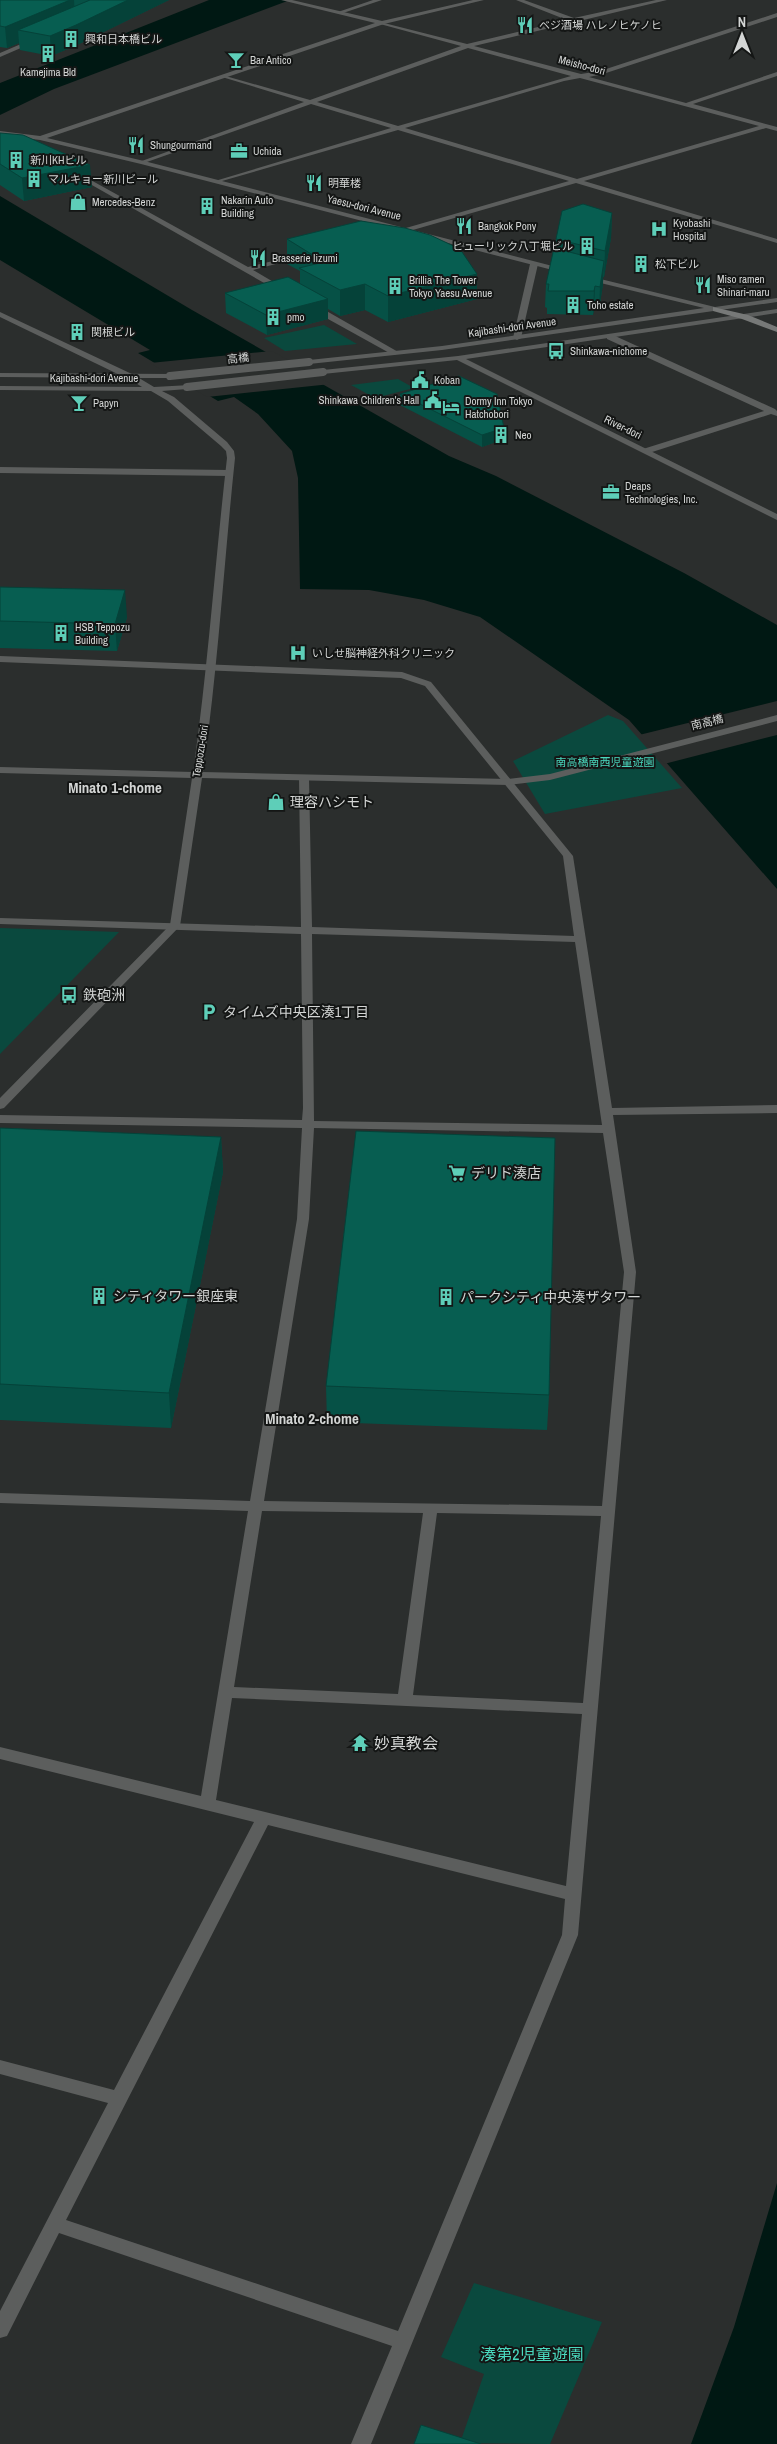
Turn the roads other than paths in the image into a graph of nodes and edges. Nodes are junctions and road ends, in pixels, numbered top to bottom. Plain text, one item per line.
1 (284, 0) edge
2 (378, 0) edge
3 (481, 0) edge
4 (519, 0) edge
5 (664, 0) edge
6 (341, 12) junction
7 (777, 15) edge
8 (573, 20) junction
9 (382, 23) junction
10 (42, 37) edge
11 (469, 45) junction
12 (0, 55) edge
13 (777, 74) edge
14 (224, 76) junction
15 (583, 76) junction
16 (314, 102) junction
17 (688, 104) junction
18 (766, 126) junction
19 (400, 128) junction
20 (777, 129) edge
21 (0, 133) edge
22 (39, 141) junction
23 (142, 162) junction
24 (68, 170) edge
25 (579, 181) junction
26 (217, 182) junction
27 (409, 230) junction
28 (385, 236) edge
29 (777, 241) edge
30 (312, 254) edge
31 (534, 264) junction
32 (246, 270) junction
33 (573, 274) edge
34 (582, 276) edge
35 (288, 293) edge
36 (777, 300) edge
37 (305, 302) edge
38 (716, 309) junction
39 (777, 311) edge
40 (0, 314) edge
41 (745, 317) junction
42 (777, 330) edge
43 (610, 337) junction
44 (517, 338) junction
45 (396, 353) junction
46 (458, 358) junction
47 (309, 362) joint
48 (323, 372) joint
49 (0, 375) edge
50 (170, 376) joint
51 (131, 377) junction
52 (187, 387) joint
53 (0, 388) edge
54 (157, 389) junction
55 (775, 411) edge
56 (646, 451) junction
57 (0, 470) edge
58 (229, 473) junction
59 (777, 517) edge
60 (0, 659) edge
61 (210, 666) junction
62 (777, 718) edge
63 (0, 770) edge
64 (197, 775) junction
65 (304, 778) junction
66 (508, 782) junction
67 (0, 920) edge
68 (175, 926) junction
69 (305, 929) junction
70 (580, 939) junction
71 (0, 1105) edge
72 (777, 1109) edge
73 (606, 1112) junction
74 (0, 1119) edge
75 (308, 1123) junction
76 (608, 1129) junction
77 (0, 1498) edge
78 (255, 1506) junction
79 (431, 1508) junction
80 (608, 1511) junction
81 (225, 1692) junction
82 (405, 1700) junction
83 (589, 1709) junction
84 (0, 1753) edge
85 (207, 1805) junction
86 (263, 1819) junction
87 (573, 1894) junction
88 (0, 2067) edge
89 (119, 2099) junction
90 (55, 2224) junction
91 (0, 2330) edge
92 (403, 2341) junction
93 (361, 2444) edge

1 - 6 street, Meisho-dori
2 - 6 street
3 - 9 street
4 - 8 street
5 - 8 street
6 - 9 street, Meisho-dori
7 - 15 street
8 - 11 street
9 - 11 street, Meisho-dori
9 - 14 street
10 - 12 street
11 - 15 street, Meisho-dori
11 - 16 street
13 - 17 street
14 - 16 street
14 - 22 street
15 - 17 street, Meisho-dori
15 - 19 street
16 - 19 street
16 - 23 street
17 - 18 street, Meisho-dori
18 - 20 street, Meisho-dori
18 - 25 street
19 - 25 street
19 - 26 street
21 - 22 street, Yaesu-dori Avenue
22 - 23 street, Yaesu-dori Avenue
23 - 26 street, Yaesu-dori Avenue
24 - 32 street
25 - 27 street
25 - 29 street
26 - 27 street, Yaesu-dori Avenue
27 - 28 street
27 - 31 street, Yaesu-dori Avenue
30 - 32 street
31 - 33 street, Yaesu-dori Avenue
31 - 44 street
32 - 35 street
34 - 38 street
36 - 38 street, Kajibashi-dori Avenue
37 - 45 street
38 - 41 main road
38 - 44 street, Kajibashi-dori Avenue
39 - 41 street, Kajibashi-dori Avenue
40 - 51 street, Teppozu-dori
41 - 42 main road
41 - 43 street, Kajibashi-dori Avenue
43 - 46 street, Kajibashi-dori Avenue
43 - 55 street
44 - 45 street, Kajibashi-dori Avenue
45 - 47 street, Kajibashi-dori Avenue
46 - 48 street, Kajibashi-dori Avenue
46 - 56 street, River-dori
47 - 50 street, 高橋, bridge
48 - 52 street, 高橋, bridge
49 - 51 street, Kajibashi-dori Avenue
50 - 51 street, Kajibashi-dori Avenue
51 - 54 street, Teppozu-dori
52 - 54 street, Kajibashi-dori Avenue
53 - 54 street, Kajibashi-dori Avenue
54 - 58 street, Teppozu-dori
55 - 56 street
56 - 59 street, River-dori
57 - 58 street
58 - 61 street, Teppozu-dori
60 - 61 street
61 - 64 street, Teppozu-dori
61 - 66 street
62 - 66 street, 南高橋
63 - 64 street, 南高橋
64 - 65 street, 南高橋
64 - 68 street, Teppozu-dori
65 - 66 street, 南高橋
65 - 69 street
66 - 70 street
67 - 68 street
68 - 69 street
68 - 71 street
69 - 70 street
69 - 75 street
70 - 73 street
72 - 73 street
73 - 76 street
74 - 75 street
75 - 76 street
75 - 78 street
76 - 80 street
77 - 78 street
78 - 79 street
78 - 81 street
79 - 80 street
79 - 82 street
80 - 83 street
81 - 82 street
81 - 85 street
82 - 83 street
83 - 87 street
84 - 85 street
85 - 86 street
86 - 87 street
86 - 89 street
87 - 92 street
88 - 89 street
89 - 90 street
90 - 91 street
90 - 92 street
92 - 93 street

